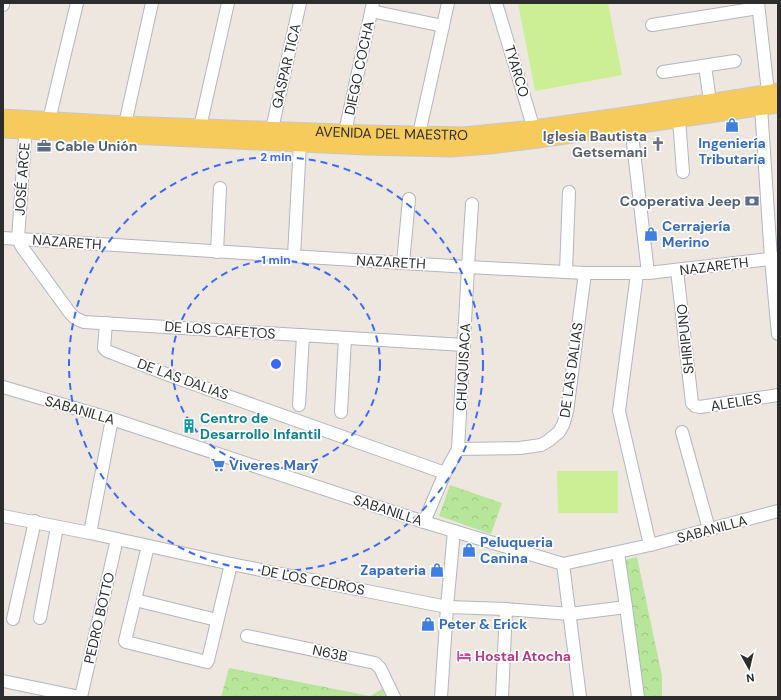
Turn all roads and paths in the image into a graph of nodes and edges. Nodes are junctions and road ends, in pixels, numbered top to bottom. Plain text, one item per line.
1 (77, 3) edge
2 (152, 3) edge
3 (228, 3) edge
4 (300, 3) edge
5 (448, 3) edge
6 (496, 3) edge
7 (758, 6) edge
8 (372, 7) edge
9 (652, 25) dead end
10 (443, 26) junction
11 (735, 61) dead end
12 (705, 66) junction
13 (663, 72) dead end
14 (773, 92) edge
15 (710, 101) junction
16 (778, 105) edge
17 (761, 107) junction
18 (3, 117) edge
19 (679, 119) junction
20 (631, 120) junction
21 (125, 124) junction
22 (26, 125) junction
23 (49, 126) junction
24 (200, 127) junction
25 (3, 130) edge
26 (146, 130) junction
27 (272, 130) junction
28 (345, 132) junction
29 (419, 134) junction
30 (536, 134) junction
31 (251, 135) junction
32 (489, 139) junction
33 (365, 140) junction
34 (300, 144) junction
35 (683, 172) dead end
36 (220, 188) dead end
37 (569, 192) dead end
38 (409, 199) dead end
39 (472, 204) dead end
40 (3, 238) edge
41 (18, 239) junction
42 (217, 252) junction
43 (294, 256) junction
44 (774, 259) edge
45 (403, 263) junction
46 (468, 267) junction
47 (677, 270) junction
48 (566, 272) junction
49 (585, 273) junction
50 (642, 274) junction
51 (106, 323) junction
52 (778, 334) edge
53 (303, 335) junction
54 (345, 338) junction
55 (464, 345) junction
56 (3, 387) edge
57 (778, 395) edge
58 (299, 405) dead end
59 (695, 406) joint
60 (341, 412) dead end
61 (112, 419) junction
62 (682, 432) dead end
63 (458, 449) junction
64 (445, 473) junction
65 (778, 511) edge
66 (3, 516) edge
67 (36, 522) junction
68 (424, 522) junction
69 (57, 527) junction
70 (709, 529) junction
71 (454, 531) junction
72 (90, 533) junction
73 (117, 539) junction
74 (650, 545) junction
75 (148, 546) junction
76 (618, 553) junction
77 (231, 564) junction
78 (563, 564) junction
79 (135, 600) junction
80 (447, 607) junction
81 (626, 607) junction
82 (506, 609) junction
83 (570, 614) junction
84 (40, 618) dead end
85 (13, 619) dead end
86 (217, 620) junction
87 (247, 636) dead end
88 (3, 681) edge
89 (81, 697) edge
90 (394, 697) edge
91 (441, 697) edge
92 (502, 697) edge
93 (580, 697) edge
94 (638, 697) edge

1 - 23 street
2 - 21 street
3 - 24 street
4 - 27 street, GASPAR TICA
5 - 10 street
6 - 30 street, TYARCO
7 - 9 street
7 - 14 street
8 - 10 street
8 - 28 street, DIEGO COCHA
10 - 29 street
11 - 12 street
12 - 13 street
12 - 15 street
14 - 15 main road, AVENIDA DEL MAESTRO
14 - 17 street
15 - 20 main road, AVENIDA DEL MAESTRO
16 - 17 main road, AVENIDA DEL MAESTRO
17 - 19 main road, AVENIDA DEL MAESTRO
17 - 44 street
18 - 22 main road, AVENIDA DEL MAESTRO
19 - 20 main road, AVENIDA DEL MAESTRO
19 - 35 street
20 - 30 main road, AVENIDA DEL MAESTRO
20 - 50 street
21 - 23 main road, AVENIDA DEL MAESTRO
21 - 26 main road, AVENIDA DEL MAESTRO
22 - 23 main road, AVENIDA DEL MAESTRO
22 - 25 main road, AVENIDA DEL MAESTRO
22 - 41 street, JOSÉ ARCE
23 - 26 main road, AVENIDA DEL MAESTRO
24 - 26 main road, AVENIDA DEL MAESTRO
24 - 31 main road, AVENIDA DEL MAESTRO
26 - 31 main road, AVENIDA DEL MAESTRO
27 - 28 main road, AVENIDA DEL MAESTRO
27 - 31 main road, AVENIDA DEL MAESTRO
28 - 33 main road, AVENIDA DEL MAESTRO
29 - 32 main road, AVENIDA DEL MAESTRO
29 - 33 main road, AVENIDA DEL MAESTRO
30 - 32 main road, AVENIDA DEL MAESTRO
31 - 34 main road, AVENIDA DEL MAESTRO
32 - 33 main road, AVENIDA DEL MAESTRO
33 - 34 main road, AVENIDA DEL MAESTRO
34 - 43 street
36 - 42 street
37 - 48 street
38 - 45 street
39 - 46 street, CHUQUISACA
40 - 41 street, NAZARETH
41 - 42 street, NAZARETH
41 - 51 street, DE LOS CAFETOS
42 - 43 street, NAZARETH
43 - 45 street, NAZARETH
44 - 47 street, NAZARETH
44 - 52 street
45 - 46 street, NAZARETH
46 - 48 street, NAZARETH
46 - 55 street, CHUQUISACA
47 - 50 street, NAZARETH
47 - 59 street, SHIRIPUNO
48 - 49 street, NAZARETH
49 - 50 street, NAZARETH
49 - 63 street, DE LAS DALIAS
50 - 74 street
51 - 53 street, DE LOS CAFETOS
51 - 64 street, DE LAS DALIAS
53 - 54 street, DE LOS CAFETOS
53 - 58 street
54 - 55 street, DE LOS CAFETOS
54 - 60 street
55 - 63 street, CHUQUISACA
56 - 61 street, SABANILLA
57 - 59 street, ALELIES
61 - 68 street, SABANILLA
61 - 72 street
62 - 70 street
63 - 64 street, CHUQUISACA
64 - 68 street, CHUQUISACA
65 - 70 street, SABANILLA
66 - 67 street, DE LOS CEDROS
67 - 69 street, DE LOS CEDROS
67 - 85 street
68 - 71 street, SABANILLA
69 - 72 street, DE LOS CEDROS
69 - 84 street
70 - 74 street, SABANILLA
71 - 78 street, SABANILLA
71 - 80 street
72 - 73 street, DE LOS CEDROS
73 - 75 street, DE LOS CEDROS
73 - 89 street, PEDRO BOTTO
74 - 76 street, SABANILLA
75 - 77 street, DE LOS CEDROS
75 - 79 street
76 - 78 street, SABANILLA
76 - 81 street
77 - 80 street, DE LOS CEDROS
77 - 86 street
78 - 83 street
79 - 86 street
79 - 86 street
80 - 82 street, DE LOS CEDROS
80 - 91 street
81 - 83 street, DE LOS CEDROS
81 - 94 street
82 - 83 street, DE LOS CEDROS
82 - 92 street
83 - 93 street
87 - 90 street, N63B
88 - 89 street

